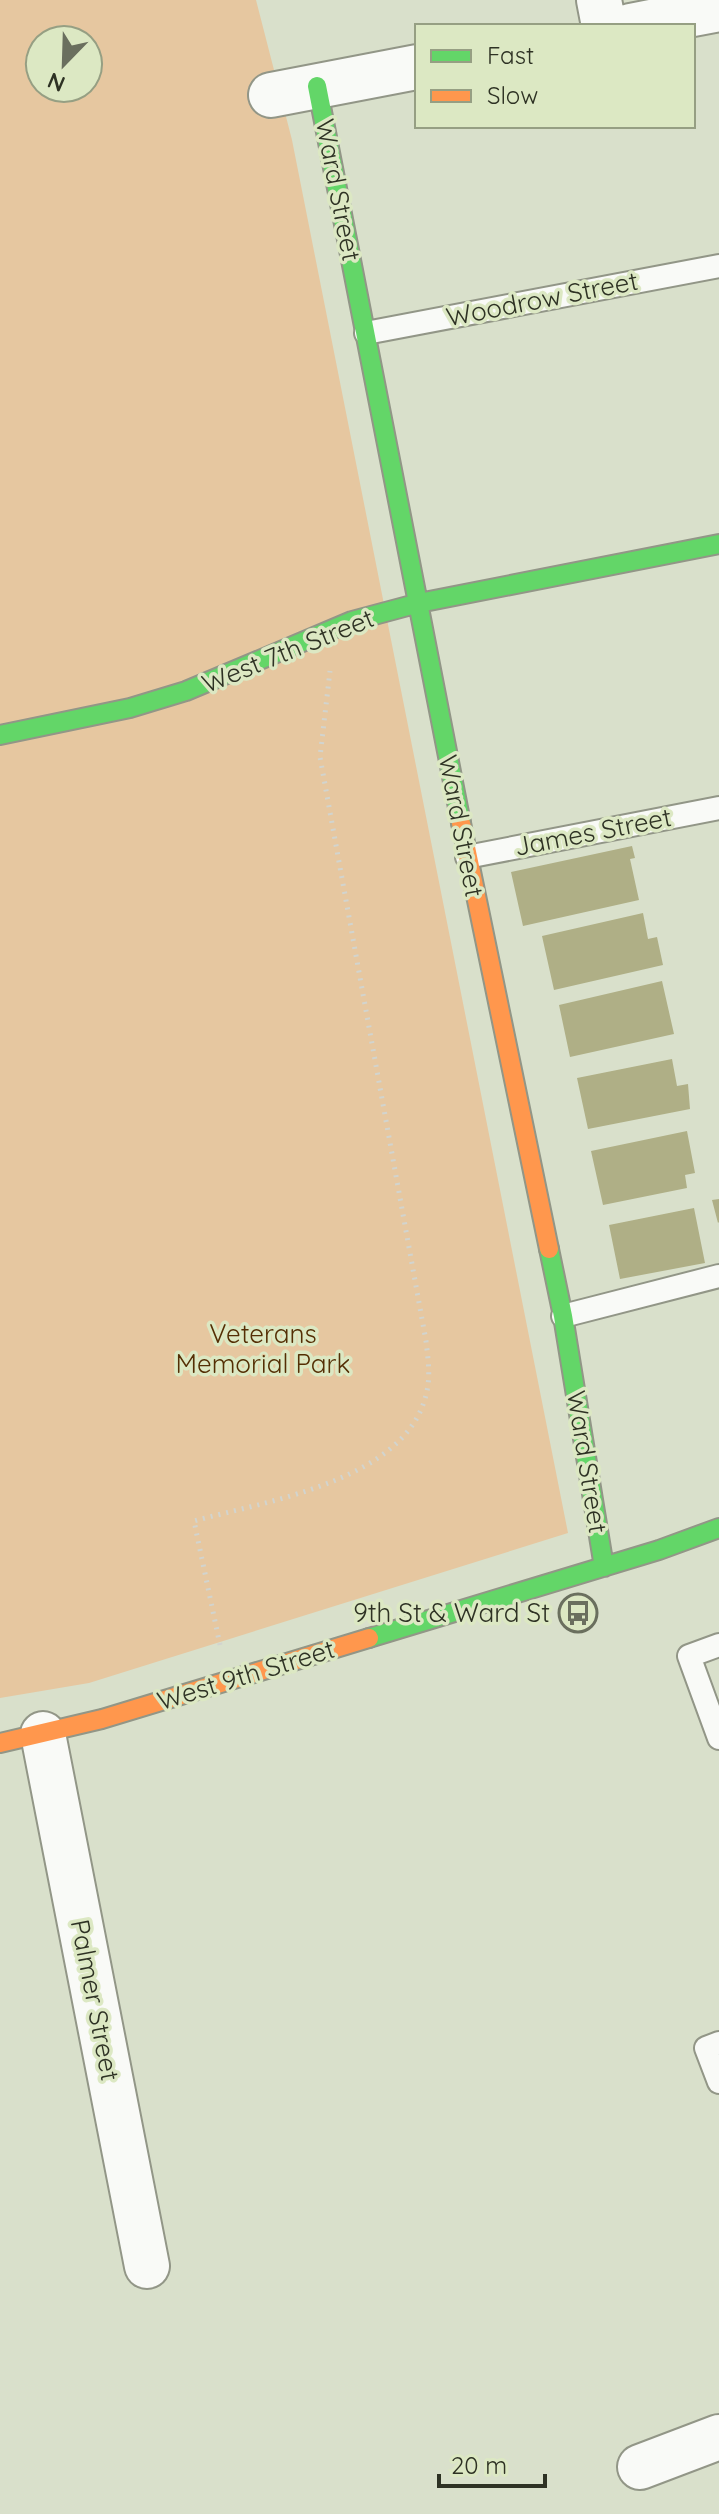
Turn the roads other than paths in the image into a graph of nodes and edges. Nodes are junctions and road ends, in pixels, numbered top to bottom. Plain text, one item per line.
1 (599, 0) edge
2 (719, 9) edge
3 (604, 24) edge
4 (640, 24) edge
5 (415, 67) edge
6 (317, 86) junction
7 (271, 95) dead end
8 (719, 266) edge
9 (366, 333) junction
10 (719, 544) edge
11 (419, 603) junction
12 (0, 735) edge
13 (719, 808) edge
14 (467, 857) junction
15 (719, 1276) edge
16 (563, 1316) junction
17 (719, 1528) edge
18 (604, 1567) junction
19 (719, 1645) edge
20 (43, 1734) junction
21 (719, 1738) edge
22 (0, 1743) edge
23 (719, 2043) edge
24 (719, 2082) edge
25 (147, 2266) dead end
26 (719, 2437) edge
27 (640, 2467) dead end

1 - 3 street
2 - 4 street
5 - 6 street
6 - 7 street
6 - 9 street, Ward Street
8 - 9 lane, Woodrow Street
9 - 11 street, Ward Street
10 - 11 street, West 7th Street
11 - 12 street, West 7th Street
11 - 14 street, Ward Street
13 - 14 lane, James Street
14 - 16 street, Ward Street
15 - 16 lane
16 - 18 street, Ward Street
17 - 18 street, West 9th Street
18 - 20 street, West 9th Street
19 - 21 lane
20 - 22 street, West 9th Street
20 - 25 street, Palmer Street
23 - 24 lane
26 - 27 street

